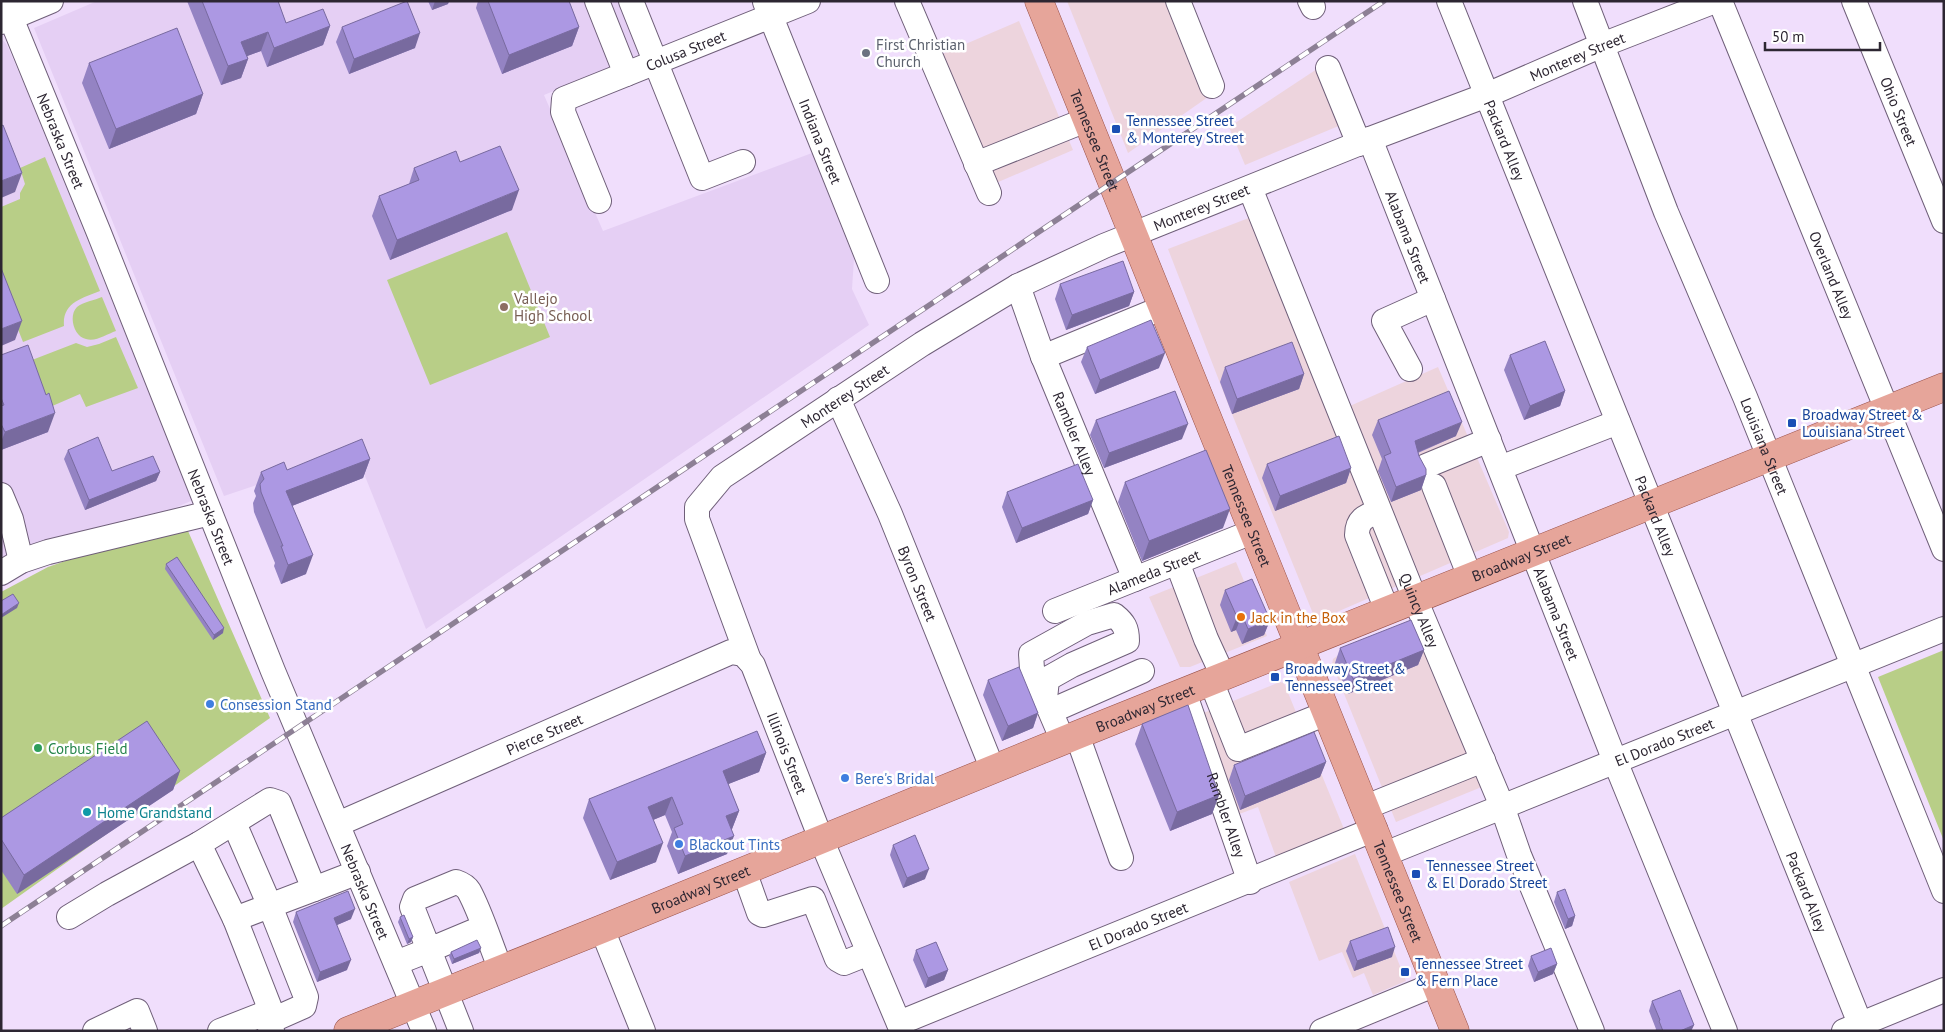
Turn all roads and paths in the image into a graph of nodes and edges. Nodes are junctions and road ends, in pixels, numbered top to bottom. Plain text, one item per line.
1 (51, 1) edge
2 (597, 1) edge
3 (632, 1) edge
4 (808, 1) edge
5 (907, 1) edge
6 (1039, 1) edge
7 (1178, 1) edge
8 (1449, 1) edge
9 (1585, 1) edge
10 (1715, 1) edge
11 (1720, 1) edge
12 (1854, 1) edge
13 (768, 9) edge
14 (5, 14) edge
15 (1602, 45) junction
16 (656, 62) junction
17 (1328, 68) dead end
18 (626, 74) junction
19 (1212, 86) dead end
20 (1486, 94) junction
21 (1086, 120) junction
22 (1365, 141) junction
23 (743, 162) dead end
24 (976, 164) junction
25 (1250, 188) junction
26 (989, 193) dead end
27 (599, 201) dead end
28 (1944, 220) edge
29 (1132, 234) junction
30 (877, 281) dead end
31 (1018, 286) junction
32 (1433, 299) junction
33 (1162, 308) junction
34 (1043, 357) junction
35 (1410, 369) dead end
36 (1944, 387) edge
37 (838, 400) junction
38 (1886, 410) junction
39 (1618, 422) junction
40 (1489, 440) junction
41 (1768, 457) junction
42 (1500, 468) junction
43 (721, 478) joint
44 (1, 495) edge
45 (1651, 504) junction
46 (1380, 510) junction
47 (210, 513) junction
48 (1252, 532) junction
49 (1944, 549) edge
50 (1533, 551) junction
51 (21, 561) junction
52 (1177, 562) junction
53 (1, 573) edge
54 (1470, 577) junction
55 (1135, 579) junction
56 (1415, 599) junction
57 (1387, 610) junction
58 (1055, 611) dead end
59 (1944, 629) edge
60 (1127, 641) junction
61 (1299, 646) junction
62 (749, 660) junction
63 (1853, 665) junction
64 (1142, 670) junction
65 (1217, 679) junction
66 (1184, 692) junction
67 (1158, 702) junction
68 (1048, 705) junction
69 (1327, 713) junction
70 (1735, 713) junction
71 (1070, 738) junction
72 (1483, 760) junction
73 (1616, 761) junction
74 (993, 770) junction
75 (1502, 806) junction
76 (1370, 818) junction
77 (234, 823) junction
78 (338, 824) junction
79 (821, 839) junction
80 (199, 844) junction
81 (1385, 854) junction
82 (1121, 858) dead end
83 (744, 871) junction
84 (358, 872) junction
85 (1250, 882) junction
86 (841, 887) junction
87 (314, 889) junction
88 (1944, 891) edge
89 (813, 899) junction
90 (270, 906) junction
91 (398, 915) junction
92 (69, 917) dead end
93 (235, 919) junction
94 (602, 929) junction
95 (484, 940) junction
96 (869, 953) junction
97 (423, 956) junction
98 (501, 970) junction
99 (1436, 984) junction
100 (1944, 990) edge
101 (446, 992) junction
102 (414, 1005) junction
103 (270, 1021) edge
104 (901, 1027) edge
105 (1856, 1029) edge
106 (96, 1031) edge
107 (145, 1031) edge
108 (220, 1031) edge
109 (348, 1031) edge
110 (424, 1031) edge
111 (461, 1031) edge
112 (643, 1031) edge
113 (1322, 1031) edge
114 (1455, 1031) edge
115 (1592, 1031) edge
116 (1725, 1031) edge

1 - 14 street
2 - 18 street
3 - 16 street
4 - 13 street, Colusa Street
5 - 24 street
6 - 21 main road, Tennessee Street
7 - 19 street
8 - 20 street, Packard Alley
9 - 15 street, Louisiana Street
10 - 15 street, Monterey Street
11 - 38 street, Overland Alley
12 - 28 street, Ohio Street
13 - 16 street, Colusa Street
13 - 30 street, Indiana Street
14 - 47 street, Nebraska Street
15 - 20 street, Monterey Street
15 - 41 street, Louisiana Street
16 - 18 street, Colusa Street
16 - 23 street
17 - 22 street, Alabama Street
18 - 27 street, Colusa Street
20 - 22 street, Monterey Street
20 - 39 street, Packard Alley
21 - 24 street
21 - 29 main road, Tennessee Street
22 - 25 street, Monterey Street
22 - 32 street, Alabama Street
24 - 26 street
25 - 29 street, Monterey Street
25 - 46 street, Quincy Alley
29 - 31 street, Monterey Street
29 - 33 main road, Tennessee Street
31 - 34 street, Rambler Alley
31 - 37 street, Monterey Street
32 - 35 street
32 - 40 street, Alabama Street
33 - 34 street
33 - 48 main road, Tennessee Street
34 - 55 street, Rambler Alley
36 - 38 main road, Broadway Street
37 - 43 street, Monterey Street
37 - 74 street, Byron Street
38 - 41 main road, Broadway Street
38 - 49 street, Overland Alley
39 - 42 street
39 - 45 street, Packard Alley
40 - 42 street, Alabama Street
40 - 54 street
41 - 45 main road, Broadway Street
41 - 63 street, Louisiana Street
42 - 50 street, Alabama Street
43 - 62 street, Illinois Street
44 - 51 street
45 - 50 main road, Broadway Street
45 - 70 street, Packard Alley
46 - 56 street, Quincy Alley
46 - 57 street
47 - 51 street
47 - 78 street, Nebraska Street
48 - 52 street, Alameda Street
48 - 61 main road, Tennessee Street
50 - 54 main road, Broadway Street
50 - 73 street, Alabama Street
51 - 53 street
52 - 55 street, Alameda Street
52 - 65 street
54 - 56 main road, Broadway Street
55 - 58 street, Alameda Street
56 - 57 main road, Broadway Street
56 - 72 street, Quincy Alley
57 - 61 main road, Broadway Street
59 - 63 street, El Dorado Street
60 - 64 street
60 - 68 street
60 - 68 street
61 - 65 main road, Broadway Street
61 - 69 main road, Tennessee Street
62 - 78 street, Pierce Street
62 - 79 street, Illinois Street
63 - 70 street, El Dorado Street
63 - 88 street, Louisiana Street
64 - 67 street
64 - 68 street
65 - 66 main road, Broadway Street
65 - 69 street
66 - 67 main road, Broadway Street
66 - 85 street, Rambler Alley
67 - 71 main road, Broadway Street
68 - 71 street
69 - 76 main road, Tennessee Street
70 - 73 street, El Dorado Street
70 - 105 street, Packard Alley
71 - 74 main road, Broadway Street
71 - 82 street
72 - 75 street, Quincy Alley
72 - 76 street, El Dorado Street
73 - 75 street, El Dorado Street
73 - 116 street, Alabama Street
74 - 79 main road, Broadway Street
75 - 81 street, El Dorado Street
75 - 115 street, Quincy Alley
76 - 81 main road, Tennessee Street
76 - 85 street, El Dorado Street
77 - 80 street
77 - 87 street
77 - 90 street
78 - 84 street, Nebraska Street
79 - 83 main road, Broadway Street
79 - 86 street, Illinois Street
80 - 92 street
80 - 93 street
81 - 99 main road, Tennessee Street
83 - 89 street
83 - 94 main road, Broadway Street
84 - 87 street
84 - 91 street, Nebraska Street
85 - 104 street, El Dorado Street
86 - 89 street
86 - 96 street, Illinois Street
87 - 90 street
89 - 96 street
90 - 93 street
90 - 103 street
91 - 95 street
91 - 97 street, Nebraska Street
91 - 97 street
93 - 103 street
94 - 98 main road, Broadway Street
94 - 112 street
95 - 97 street
95 - 98 street
96 - 104 street, Illinois Street
97 - 101 street
97 - 102 street, Nebraska Street
98 - 101 main road, Broadway Street
99 - 113 street
99 - 114 main road, Tennessee Street
100 - 105 street
101 - 102 main road, Broadway Street
101 - 111 street
102 - 109 main road, Broadway Street
102 - 110 street, Nebraska Street
103 - 108 street
106 - 107 street

